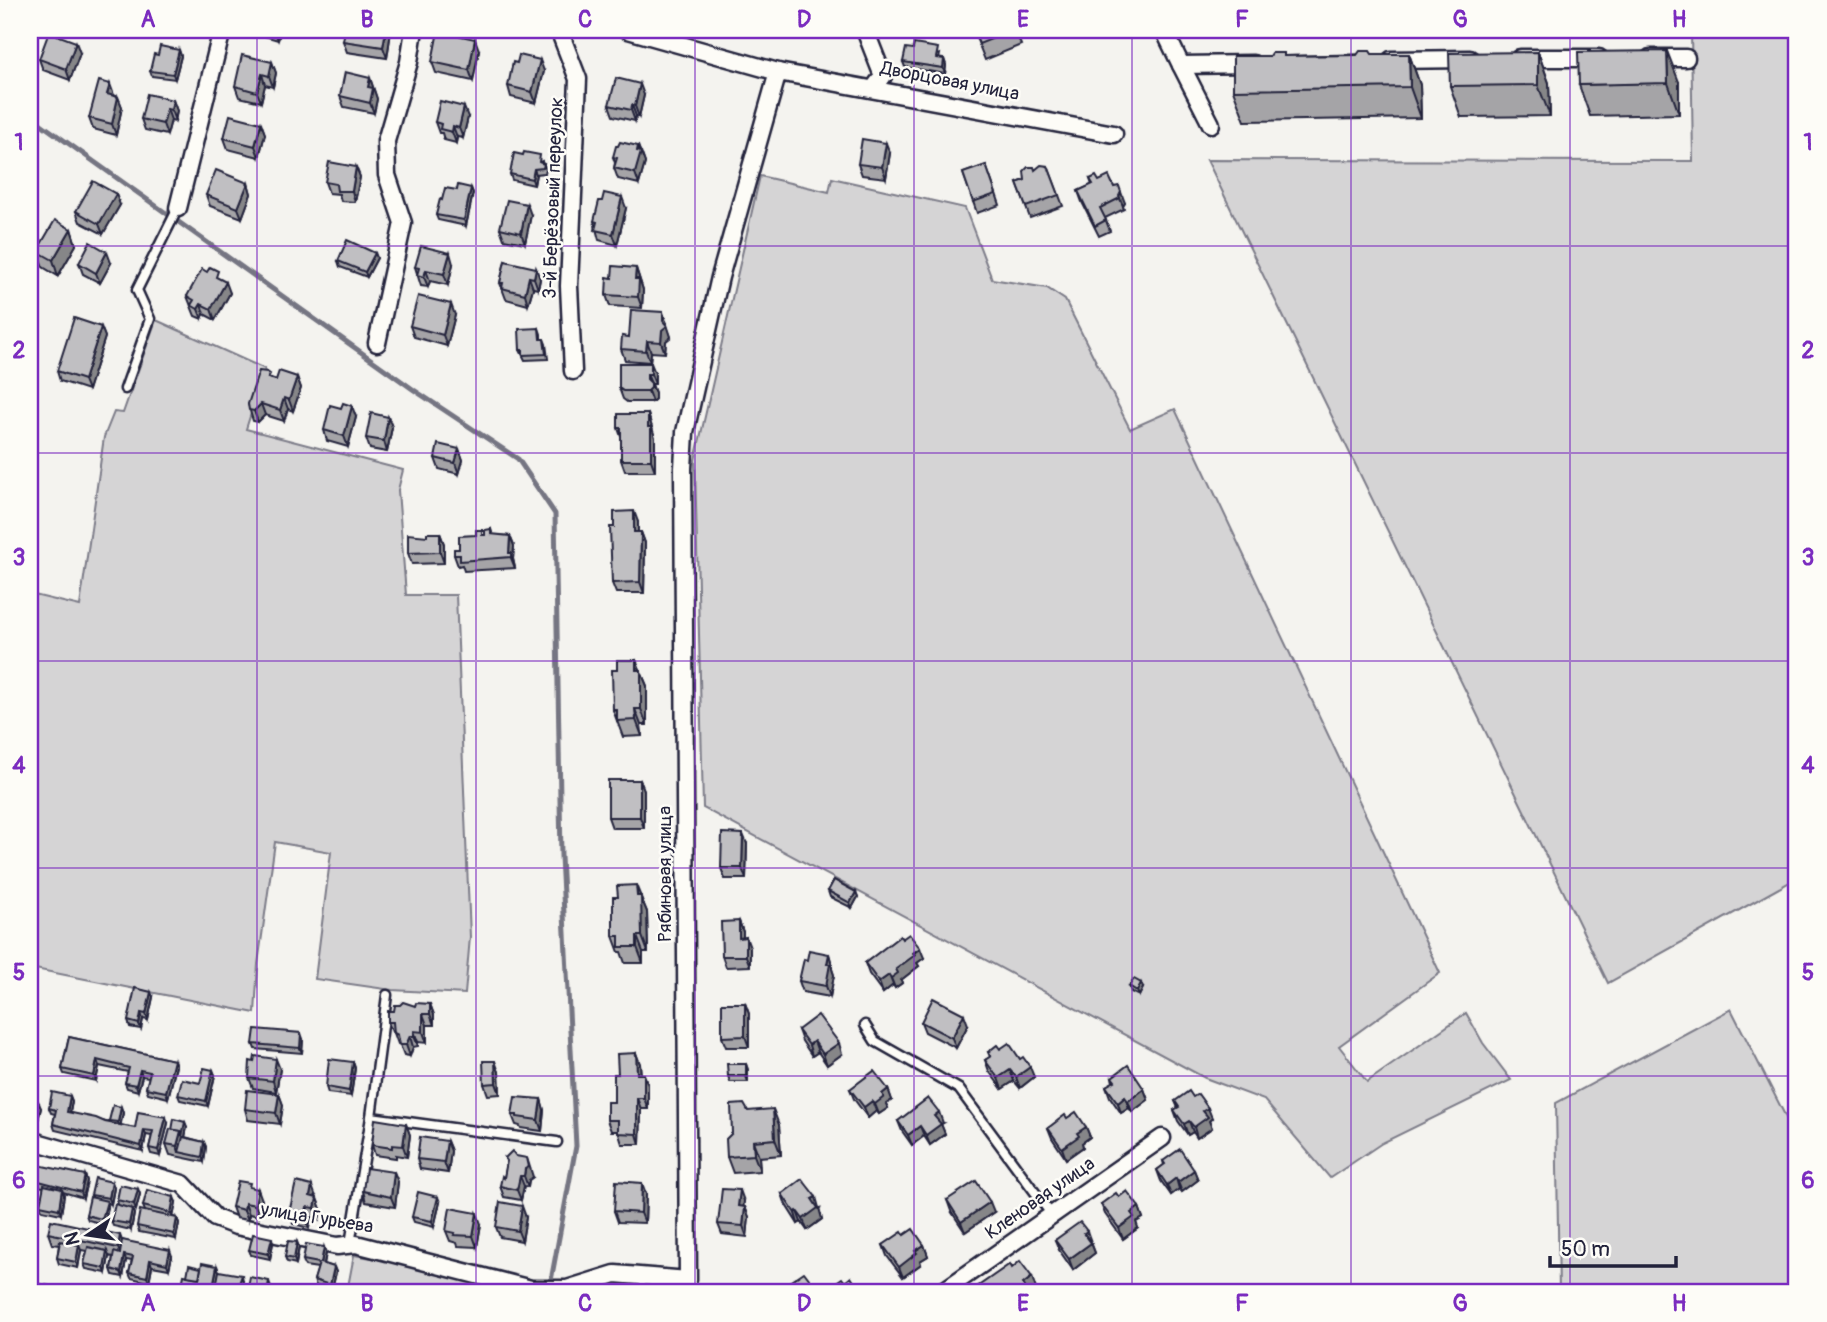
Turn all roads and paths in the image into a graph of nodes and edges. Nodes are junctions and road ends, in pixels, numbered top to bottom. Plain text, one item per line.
1 (222, 30) edge
2 (414, 30) edge
3 (559, 30) edge
4 (628, 30) edge
5 (865, 30) edge
6 (1164, 30) edge
7 (1686, 58) dead end
8 (1375, 61) edge
9 (1264, 63) edge
10 (1181, 65) junction
11 (778, 72) junction
12 (874, 88) junction
13 (1211, 124) dead end
14 (1114, 134) dead end
15 (178, 208) joint
16 (377, 343) dead end
17 (573, 371) dead end
18 (125, 389) dead end
19 (387, 995) dead end
20 (865, 1025) dead end
21 (371, 1117) junction
22 (1162, 1138) dead end
23 (30, 1140) edge
24 (557, 1142) dead end
25 (1052, 1214) junction
26 (350, 1244) junction
27 (687, 1286) edge
28 (567, 1289) joint
29 (942, 1292) edge

1 - 15 street
2 - 16 street
3 - 17 street, 3-й Берёзовый переулок
4 - 11 street, Дворцовая улица
5 - 12 street
6 - 10 street
7 - 8 street
9 - 10 street
10 - 13 street
11 - 12 street, Дворцовая улица
11 - 27 street, Рябиновая улица
12 - 14 street, Дворцовая улица
15 - 18 lane
19 - 21 lane
20 - 25 lane
21 - 24 lane
21 - 26 lane
22 - 25 street, Кленовая улица
23 - 26 street, улица Гурьева
25 - 29 street, Кленовая улица
26 - 28 street, улица Гурьева
27 - 28 street, Рябиновая улица

